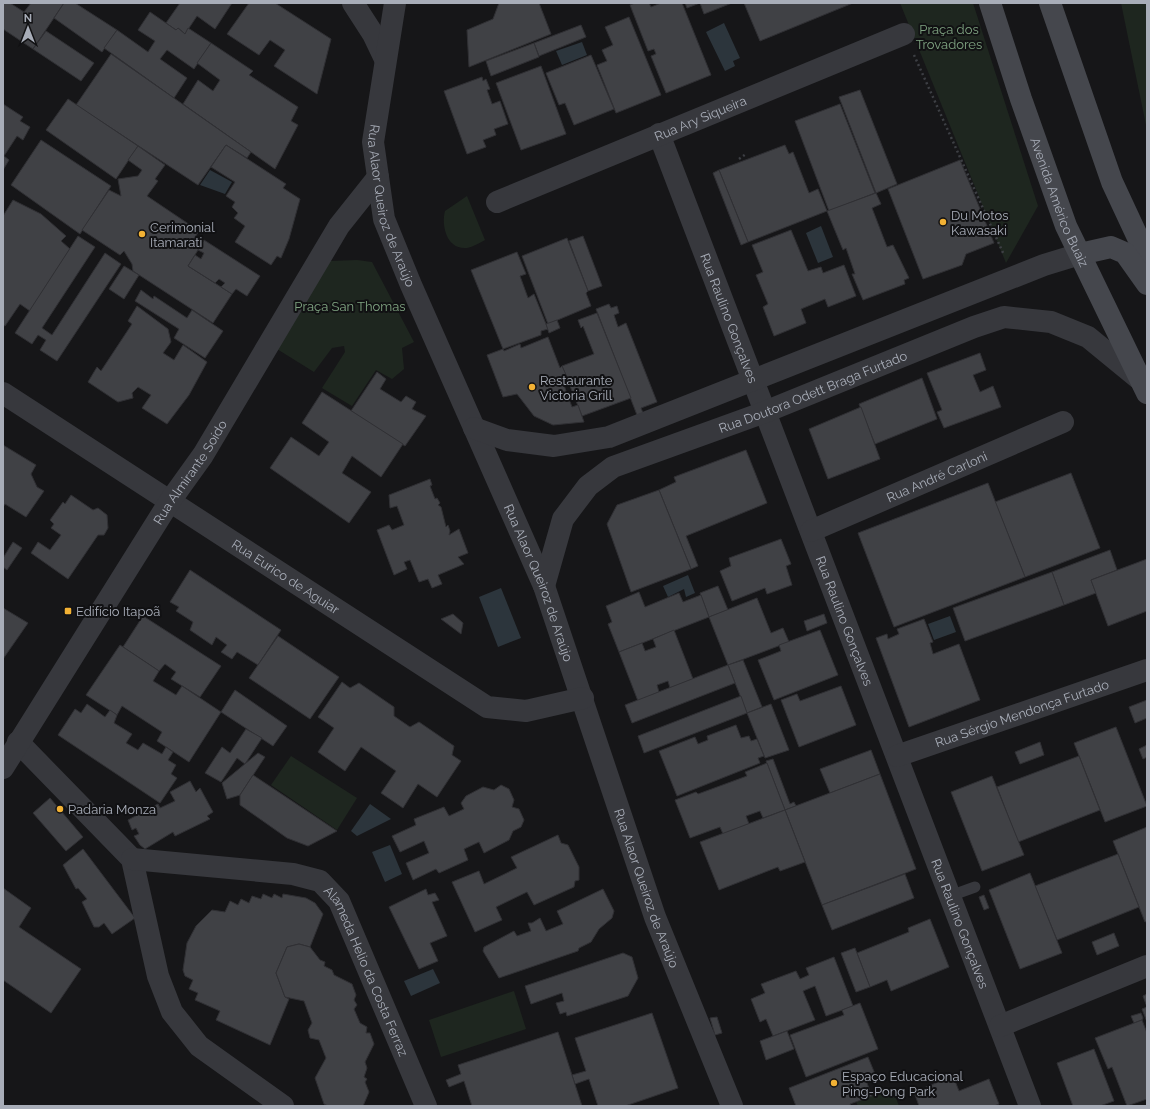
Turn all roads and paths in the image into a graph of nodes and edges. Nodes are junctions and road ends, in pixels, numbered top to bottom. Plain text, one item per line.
1 (353, 3) edge
2 (395, 3) edge
3 (990, 3) edge
4 (1050, 3) edge
5 (904, 34) joint
6 (385, 59) junction
7 (660, 134) junction
8 (746, 154) dead end
9 (739, 159) dead end
10 (378, 177) junction
11 (497, 202) dead end
12 (1080, 254) junction
13 (1147, 258) edge
14 (1014, 277) junction
15 (1147, 284) edge
16 (753, 381) junction
17 (1143, 386) edge
18 (3, 393) edge
19 (765, 412) junction
20 (1063, 422) dead end
21 (474, 428) junction
22 (170, 502) junction
23 (811, 531) junction
24 (544, 586) junction
25 (1147, 670) edge
26 (582, 698) junction
27 (18, 742) junction
28 (897, 756) junction
29 (3, 768) edge
30 (132, 859) junction
31 (975, 887) dead end
32 (950, 896) junction
33 (1147, 966) edge
34 (1000, 1026) junction
35 (283, 1106) edge
36 (427, 1106) edge
37 (732, 1106) edge
38 (1030, 1106) edge

1 - 6 street
2 - 6 street, Rua Alaor Queiroz de Araújo
3 - 12 main road, Avenida Américo Buaiz
4 - 13 main road
5 - 7 street, Rua Ary Siqueira
5 - 14 path
6 - 10 street, Rua Alaor Queiroz de Araújo
7 - 11 street, Rua Ary Siqueira
7 - 16 street, Rua Raulino Gonçalves
8 - 9 path
10 - 21 street, Rua Alaor Queiroz de Araújo
10 - 22 street, Rua Almirante Soído
12 - 14 street
12 - 15 main road
12 - 17 main road, Avenida Américo Buaiz
14 - 16 street
16 - 19 street, Rua Raulino Gonçalves
16 - 21 street
17 - 19 street, Rua Doutora Odett Braga Furtado
18 - 22 street, Rua Eurico de Aguiar
19 - 23 street, Rua Raulino Gonçalves
19 - 24 street, Rua Doutora Odett Braga Furtado
20 - 23 street, Rua André Carloni
21 - 24 street, Rua Alaor Queiroz de Araújo
22 - 26 street, Rua Eurico de Aguiar
22 - 27 street, Rua Almirante Soído
23 - 28 street, Rua Raulino Gonçalves
24 - 26 street, Rua Alaor Queiroz de Araújo
25 - 28 street, Rua Sérgio Mendonça Furtado
26 - 37 street, Rua Alaor Queiroz de Araújo
27 - 29 street, Rua Almirante Soído
27 - 30 street
28 - 32 street, Rua Raulino Gonçalves
30 - 35 street
30 - 36 street, Alameda Helio da Costa Ferraz
31 - 32 lane
32 - 34 street, Rua Raulino Gonçalves
33 - 34 street
34 - 38 street, Rua Raulino Gonçalves

